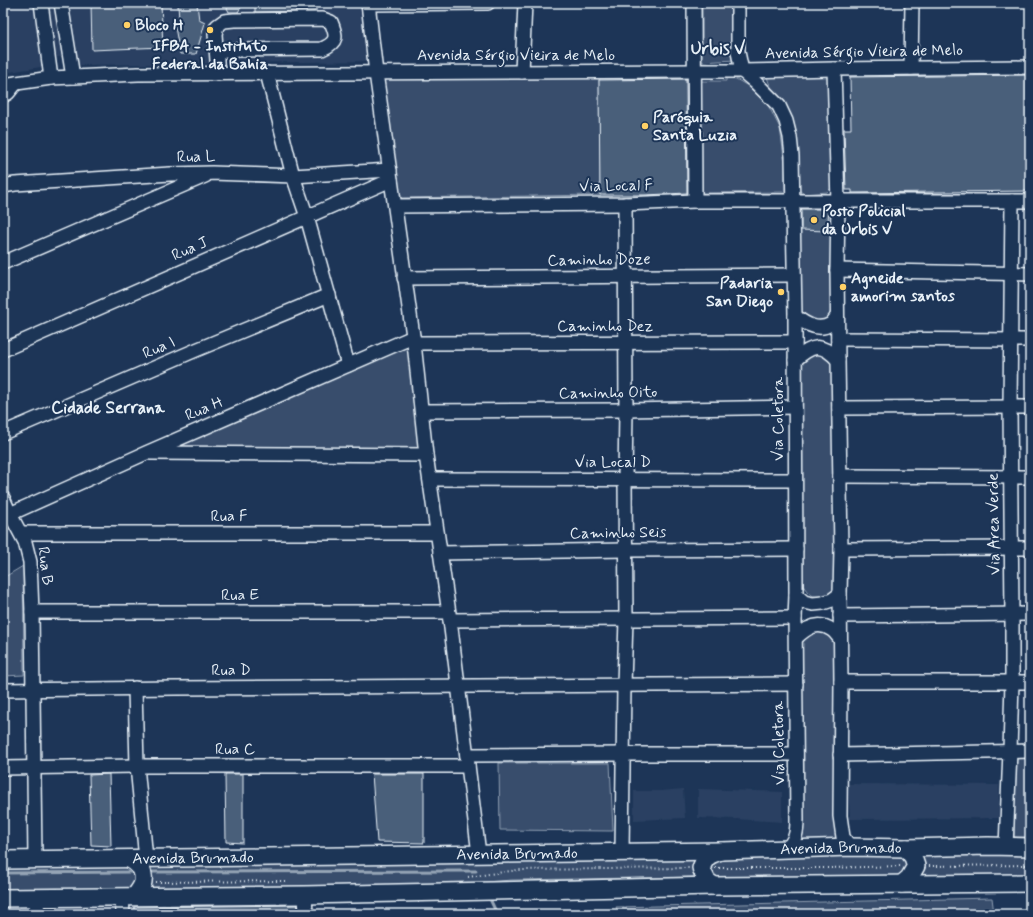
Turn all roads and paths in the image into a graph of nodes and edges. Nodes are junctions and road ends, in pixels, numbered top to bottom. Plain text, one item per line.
1 (41, 3) edge
2 (61, 3) edge
3 (368, 3) edge
4 (488, 3) edge
5 (525, 3) edge
6 (694, 3) edge
7 (738, 3) edge
8 (912, 3) edge
9 (217, 54) junction
10 (1030, 67) edge
11 (911, 68) junction
12 (834, 69) junction
13 (694, 71) junction
14 (742, 71) junction
15 (522, 72) junction
16 (267, 73) junction
17 (376, 73) junction
18 (218, 74) junction
19 (73, 77) junction
20 (51, 78) junction
21 (9, 84) edge
22 (3, 96) edge
23 (212, 173) junction
24 (391, 175) junction
25 (293, 176) junction
26 (3, 186) edge
27 (695, 201) junction
28 (793, 201) junction
29 (1012, 201) junction
30 (838, 202) junction
31 (1030, 202) edge
32 (625, 204) junction
33 (395, 206) junction
34 (307, 217) junction
35 (3, 263) edge
36 (837, 270) junction
37 (1012, 274) junction
38 (1030, 274) edge
39 (794, 275) junction
40 (625, 276) junction
41 (404, 278) junction
42 (329, 295) junction
43 (795, 316) junction
44 (837, 316) junction
45 (838, 339) junction
46 (414, 340) junction
47 (1011, 340) junction
48 (1030, 340) edge
49 (795, 342) junction
50 (625, 343) junction
51 (3, 350) edge
52 (795, 360) junction
53 (838, 360) junction
54 (348, 365) junction
55 (795, 407) junction
56 (1010, 407) junction
57 (1030, 407) edge
58 (839, 408) junction
59 (626, 410) junction
60 (422, 411) junction
61 (3, 433) edge
62 (146, 453) junction
63 (426, 455) junction
64 (840, 476) junction
65 (1011, 477) junction
66 (1030, 477) edge
67 (625, 479) junction
68 (430, 480) junction
69 (795, 480) junction
70 (3, 498) edge
71 (10, 514) junction
72 (20, 533) junction
73 (437, 533) junction
74 (1012, 548) junction
75 (1030, 548) edge
76 (796, 549) junction
77 (626, 550) junction
78 (841, 550) junction
79 (440, 553) junction
80 (840, 594) junction
81 (796, 595) junction
82 (32, 612) junction
83 (1012, 614) junction
84 (1030, 614) edge
85 (449, 616) junction
86 (840, 616) junction
87 (795, 618) junction
88 (626, 619) junction
89 (796, 638) junction
90 (840, 639) junction
91 (841, 682) junction
92 (1012, 682) junction
93 (1030, 682) edge
94 (796, 684) junction
95 (624, 685) junction
96 (458, 687) junction
97 (135, 688) junction
98 (33, 689) junction
99 (3, 690) edge
100 (1010, 751) junction
101 (1030, 751) edge
102 (624, 754) junction
103 (796, 754) junction
104 (840, 755) junction
105 (467, 761) junction
106 (137, 766) junction
107 (3, 768) edge
108 (34, 768) junction
109 (850, 847) junction
110 (1006, 847) junction
111 (1030, 847) edge
112 (906, 848) junction
113 (786, 850) junction
114 (721, 851) junction
115 (622, 852) junction
116 (479, 854) junction
117 (34, 859) junction
118 (129, 859) junction
119 (146, 859) junction
120 (3, 860) edge
121 (916, 866) junction
122 (1030, 866) edge
123 (701, 868) junction
124 (468, 877) dead end
125 (287, 881) dead end
126 (143, 882) junction
127 (1030, 883) edge
128 (902, 884) junction
129 (714, 886) junction
130 (304, 895) junction
131 (128, 897) junction
132 (3, 898) edge
133 (32, 898) junction
134 (40, 914) edge
135 (123, 914) edge
136 (306, 914) edge

1 - 20 street
2 - 19 street
3 - 4 street
3 - 17 street
5 - 15 street
6 - 13 street
7 - 14 street
8 - 11 street
9 - 9 street
9 - 18 street
10 - 11 street, Avenida Sérgio Vieira de Melo
11 - 12 street, Avenida Sérgio Vieira de Melo
12 - 14 street, Avenida Sérgio Vieira de Melo
12 - 30 street
13 - 14 street, Avenida Sérgio Vieira de Melo
13 - 15 street, Avenida Sérgio Vieira de Melo
13 - 27 street
14 - 28 street, Via Coletora
15 - 17 street, Avenida Sérgio Vieira de Melo
16 - 17 street, Avenida Sérgio Vieira de Melo
16 - 18 street, Avenida Sérgio Vieira de Melo
16 - 25 street
17 - 24 street
18 - 19 street, Avenida Sérgio Vieira de Melo
19 - 20 street, Avenida Sérgio Vieira de Melo
20 - 21 street, Avenida Sérgio Vieira de Melo
21 - 22 street
23 - 25 street, Rua L
23 - 26 street, Rua L
23 - 35 street
24 - 25 street, Rua L
24 - 33 street
24 - 34 street, Rua J
25 - 34 street
27 - 28 street, Via Local F
27 - 32 street, Via Local F
28 - 30 street, Via Local F
28 - 39 street, Via Coletora
29 - 30 street, Via Local F
29 - 31 street, Via Local F
29 - 37 street, Via Area Verde
30 - 36 street
32 - 33 street, Via Local F
32 - 40 street
33 - 41 street
34 - 42 street
34 - 51 street, Rua J
36 - 37 street
36 - 44 street
37 - 38 street
37 - 47 street, Via Area Verde
39 - 40 street, Caminho Doze
39 - 43 street, Via Coletora
40 - 41 street, Caminho Doze
40 - 50 street
41 - 46 street
42 - 54 street
42 - 61 street, Rua I
43 - 44 street
43 - 49 street, Via Coletora
44 - 45 street
45 - 47 street
45 - 53 street
46 - 50 street, Caminho Dez
46 - 54 street, Rua H
46 - 60 street
47 - 48 street
47 - 56 street, Via Area Verde
49 - 50 street, Caminho Dez
49 - 52 street, Via Coletora
50 - 59 street
52 - 53 street
52 - 55 street, Via Coletora
53 - 58 street
54 - 62 street, Rua H
55 - 59 street, Caminho Oito
55 - 69 street, Via Coletora
56 - 57 street
56 - 58 street
56 - 65 street, Via Area Verde
58 - 64 street
59 - 60 street, Caminho Oito
59 - 67 street
60 - 63 street
62 - 63 street
62 - 71 street, Rua H
63 - 68 street
64 - 65 street
64 - 78 street
65 - 66 street
65 - 74 street, Via Area Verde
67 - 68 street, Via Local D
67 - 69 street, Via Local D
67 - 77 street
68 - 73 street
69 - 76 street, Via Coletora
70 - 71 street, Rua B
71 - 72 street, Rua B
72 - 73 street, Rua F
72 - 82 street, Rua B
73 - 79 street
74 - 75 street
74 - 78 street
74 - 83 street, Via Area Verde
76 - 77 street, Caminho Seis
76 - 81 street, Via Coletora
77 - 79 street, Caminho Seis
77 - 88 street
78 - 80 street
79 - 85 street
80 - 81 street
80 - 86 street
81 - 87 street, Via Coletora
82 - 85 street, Rua E
82 - 98 street, Rua B
83 - 84 street
83 - 86 street
83 - 92 street, Via Area Verde
85 - 88 street, Rua E
85 - 96 street
86 - 90 street
87 - 88 street, Rua E
87 - 89 street, Via Coletora
88 - 95 street
89 - 90 street
89 - 94 street, Via Coletora
90 - 91 street
91 - 92 street
91 - 104 street
92 - 93 street
92 - 100 street, Via Area Verde
94 - 95 street, Rua D
94 - 103 street, Via Coletora
95 - 96 street, Rua D
95 - 102 street
96 - 97 street, Rua D
96 - 105 street
97 - 98 street, Rua D
97 - 106 street
98 - 99 street, Rua D
98 - 108 street, Rua B
100 - 101 street
100 - 104 street
100 - 110 street, Via Area Verde
102 - 103 street, Rua C
102 - 105 street, Rua C
102 - 115 street
103 - 113 street, Via Coletora
104 - 109 street
105 - 106 street, Rua C
105 - 116 street
106 - 108 street, Rua C
106 - 119 street
107 - 108 street, Rua C
108 - 117 street, Rua B
109 - 112 main road, Avenida Brumado
109 - 113 main road, Avenida Brumado
110 - 111 main road, Avenida Brumado
110 - 112 main road, Avenida Brumado
112 - 121 main road
113 - 114 main road, Avenida Brumado
114 - 115 main road, Avenida Brumado
114 - 123 main road
115 - 116 main road, Avenida Brumado
116 - 119 main road, Avenida Brumado
117 - 118 main road, Avenida Brumado
117 - 120 main road, Avenida Brumado
118 - 119 main road, Avenida Brumado
118 - 126 main road
121 - 122 path
121 - 123 path
121 - 128 main road
123 - 124 path
123 - 129 main road
125 - 126 path
126 - 131 main road
127 - 128 main road
128 - 129 main road
129 - 130 main road
130 - 131 main road
130 - 136 street
131 - 133 main road
131 - 135 street
132 - 133 main road
133 - 134 street

